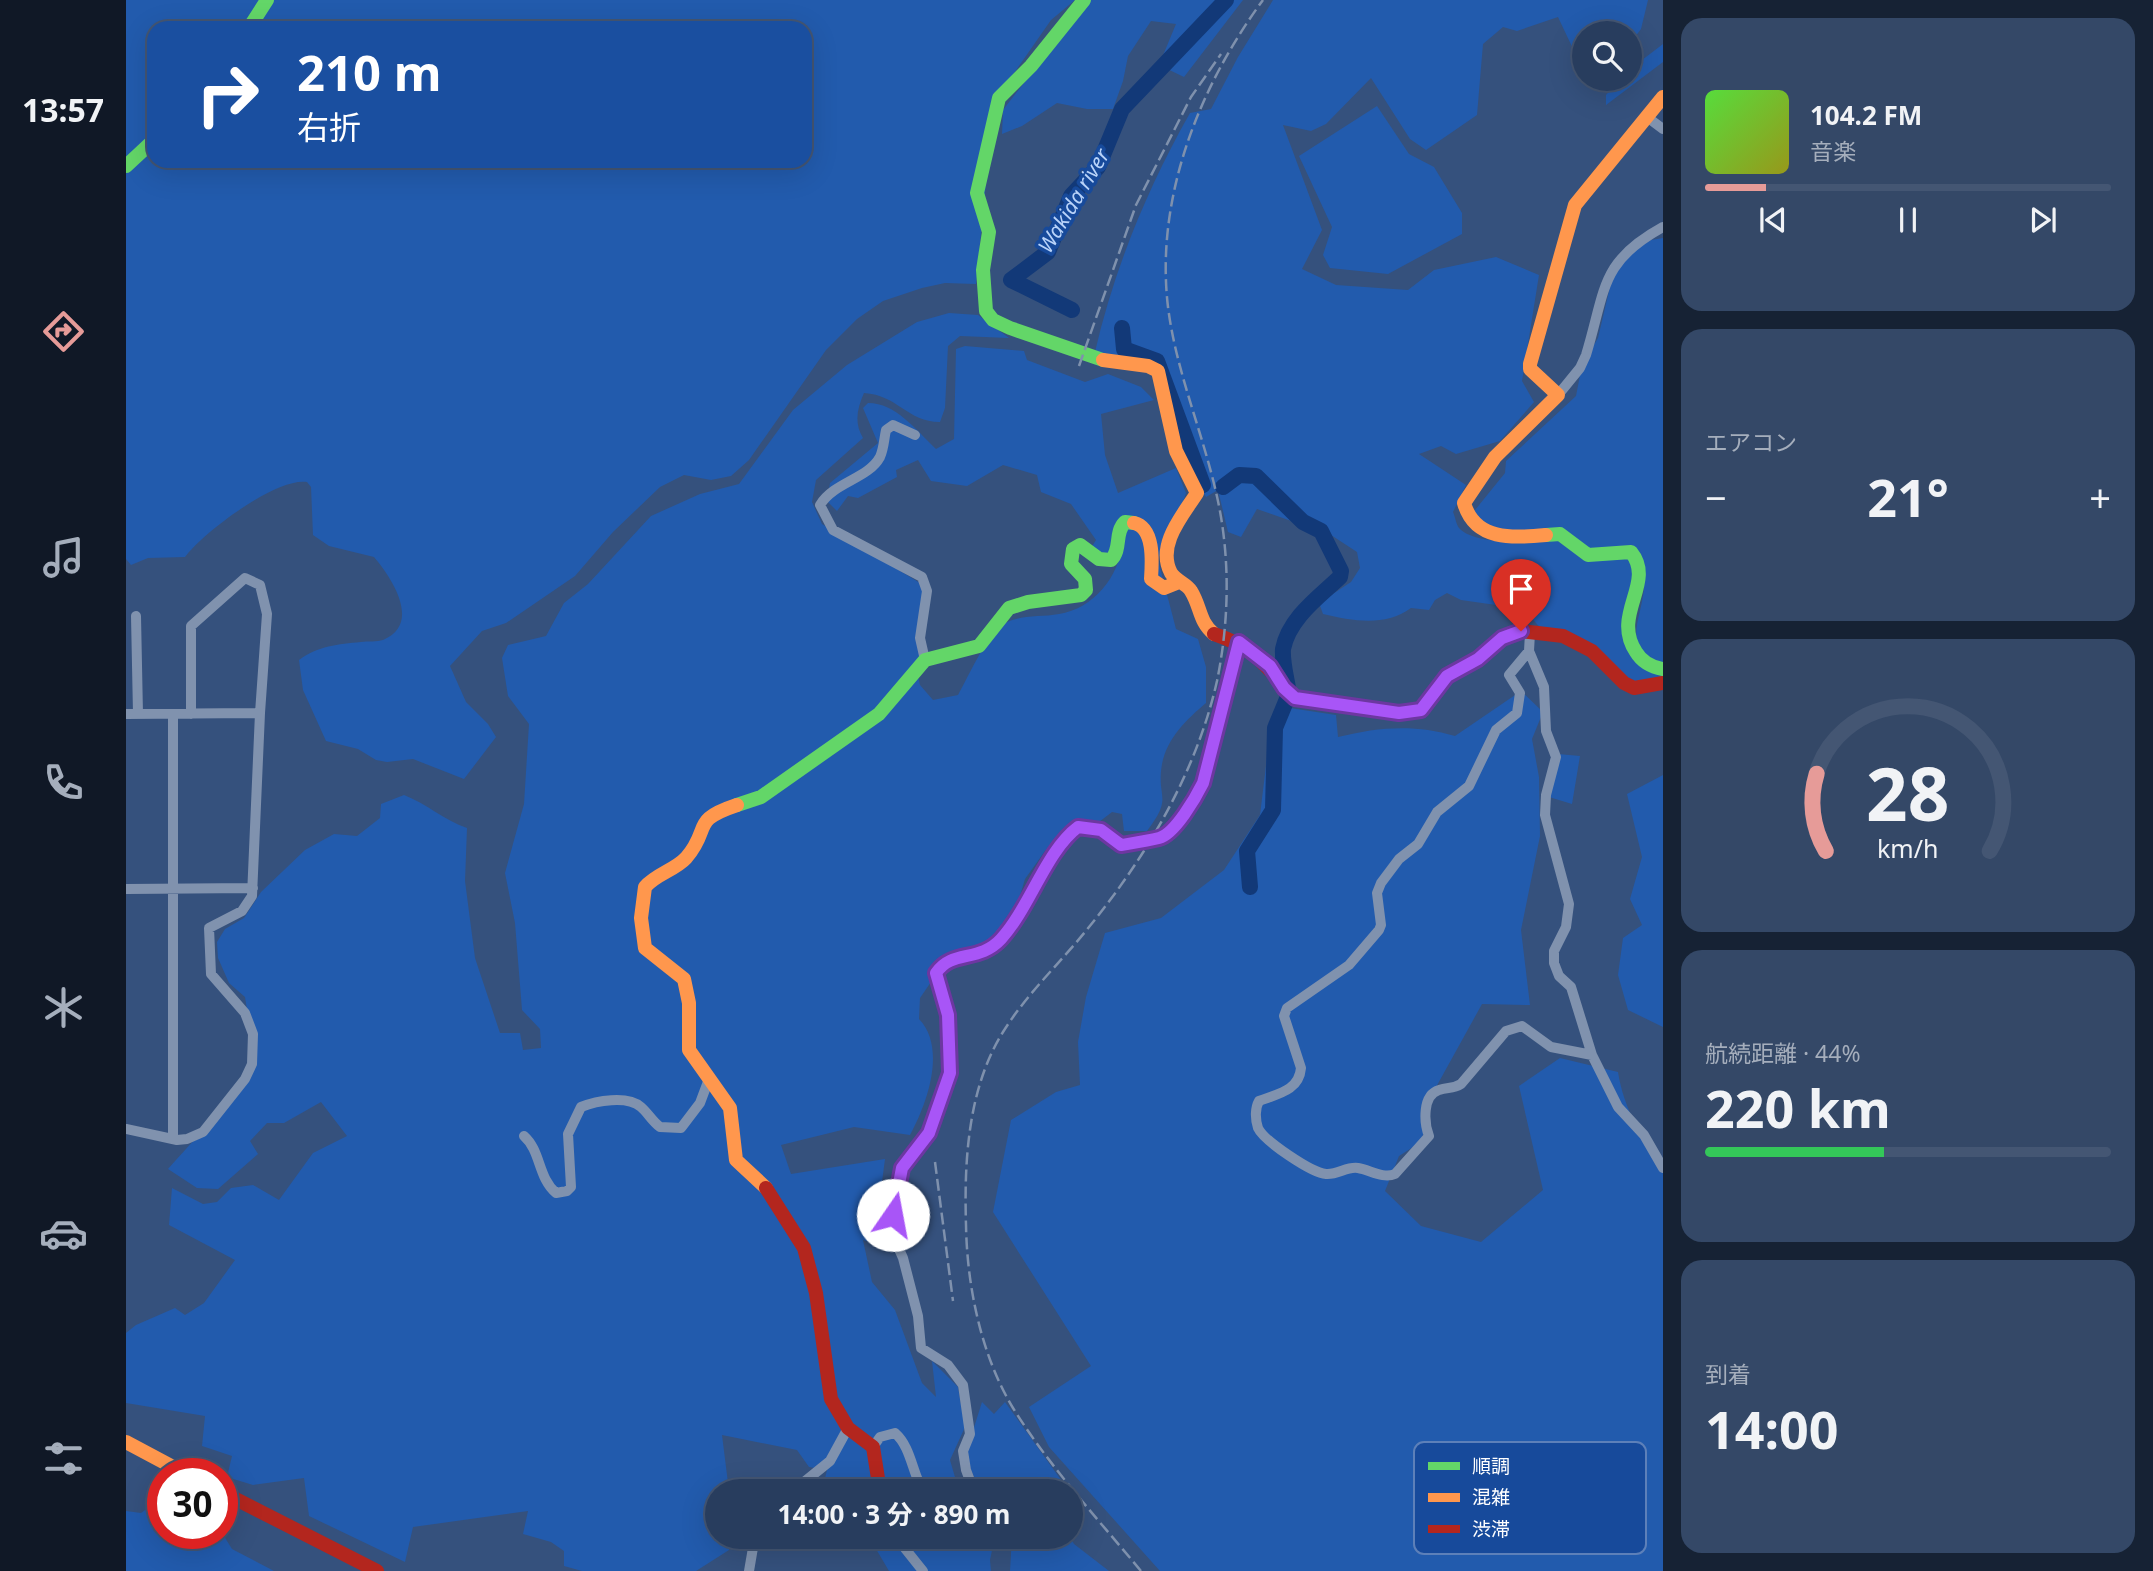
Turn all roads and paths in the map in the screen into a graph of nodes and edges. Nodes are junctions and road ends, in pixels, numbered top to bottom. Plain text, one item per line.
1 (267, 0) edge
2 (1084, 0) edge
3 (254, 21) edge
4 (1663, 97) edge
5 (1647, 117) junction
6 (1663, 130) edge
7 (147, 146) edge
8 (126, 166) edge
9 (1663, 227) edge
10 (1558, 395) junction
11 (915, 435) dead end
12 (1179, 582) junction
13 (136, 616) dead end
14 (1530, 632) junction
15 (1239, 642) junction
16 (1529, 650) junction
17 (925, 660) junction
18 (1663, 669) edge
19 (1663, 683) edge
20 (260, 713) junction
21 (126, 714) edge
22 (138, 714) junction
23 (173, 714) junction
24 (191, 714) junction
25 (173, 888) junction
26 (253, 888) junction
27 (126, 889) edge
28 (1592, 1055) junction
29 (709, 1079) junction
30 (126, 1129) edge
31 (524, 1136) dead end
32 (173, 1137) junction
33 (1663, 1168) edge
34 (848, 1428) junction
35 (126, 1442) edge
36 (873, 1447) junction
37 (156, 1458) edge
38 (808, 1479) edge
39 (878, 1479) edge
40 (917, 1479) edge
41 (969, 1479) edge
42 (238, 1500) edge
43 (753, 1549) edge
44 (905, 1549) edge
45 (377, 1571) edge
46 (749, 1571) edge
47 (923, 1571) edge

1 - 3 main road
2 - 12 main road
4 - 5 main road
5 - 6 street
5 - 10 main road
7 - 8 main road
9 - 10 street
10 - 18 main road
11 - 17 street
12 - 15 main road
12 - 17 main road
13 - 22 street
14 - 15 main road
14 - 16 street
14 - 19 main road
15 - 41 street
16 - 28 street
16 - 28 street
17 - 29 main road
20 - 24 street
20 - 24 street
20 - 26 street
21 - 22 street
22 - 23 street
23 - 24 street
23 - 25 street
25 - 26 street
25 - 27 street
25 - 32 street
26 - 32 street
28 - 33 street
29 - 31 street
29 - 34 main road
30 - 32 street
34 - 36 main road
34 - 38 street
35 - 37 main road
36 - 39 main road
36 - 40 street
42 - 45 main road
43 - 46 street
44 - 47 street

